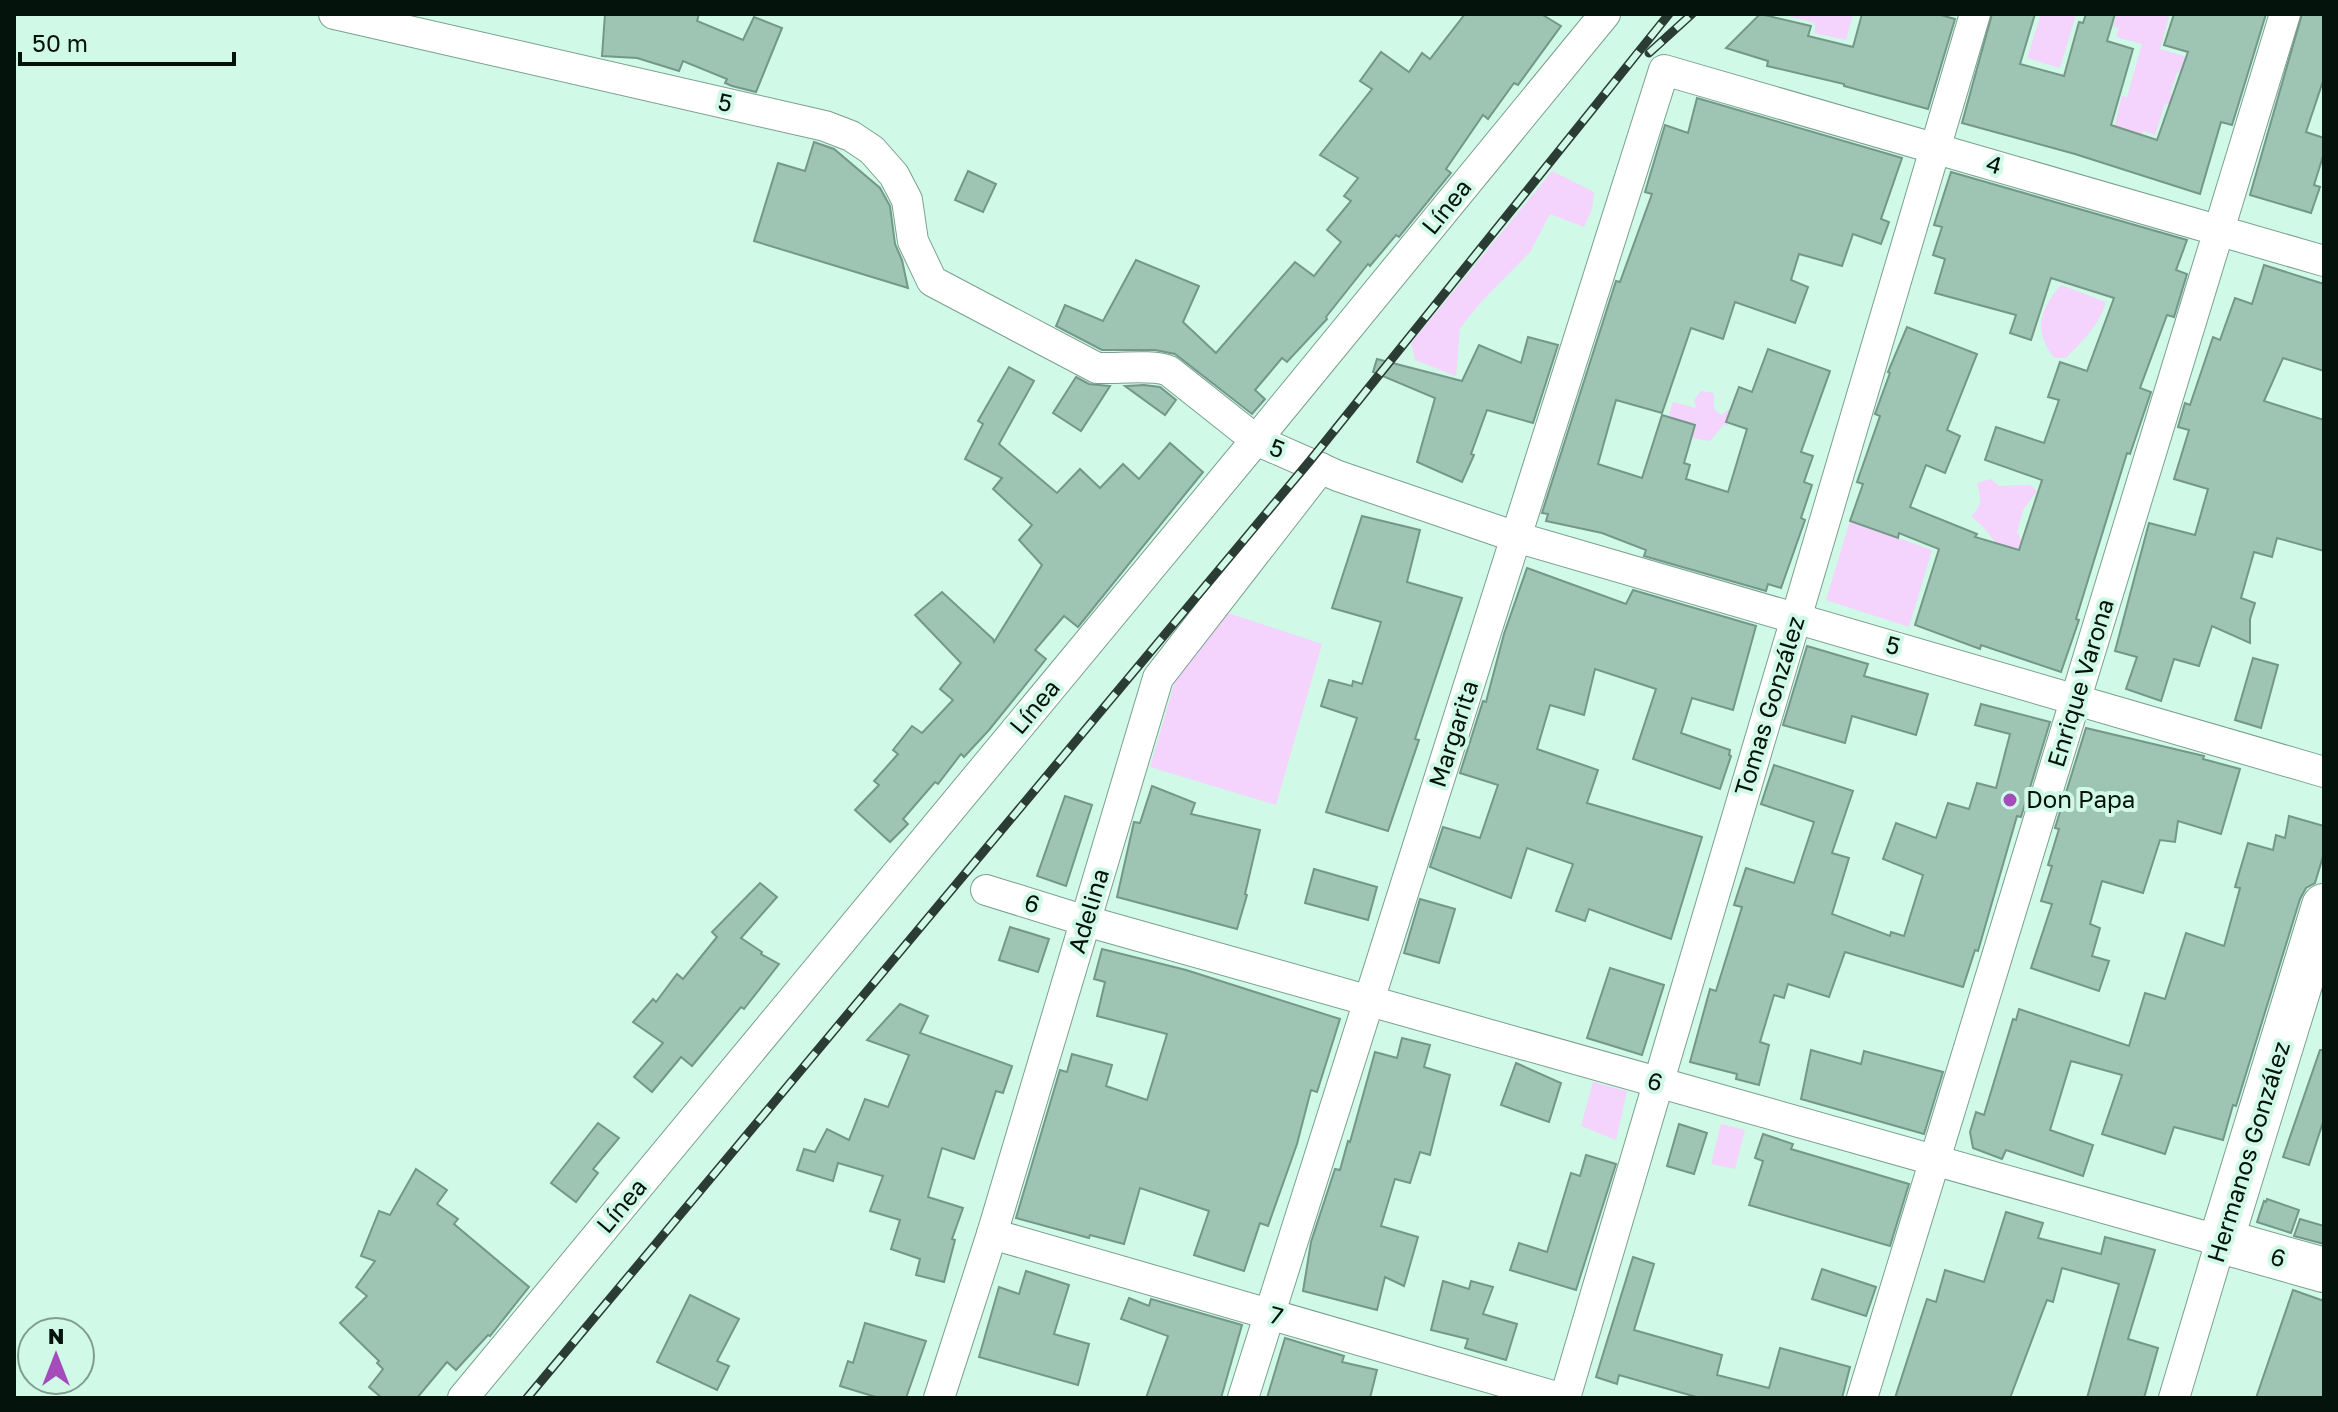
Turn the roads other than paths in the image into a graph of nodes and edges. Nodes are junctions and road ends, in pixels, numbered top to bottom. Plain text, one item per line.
1 (334, 14) edge
2 (1605, 14) edge
3 (1975, 14) edge
4 (2285, 14) edge
5 (1664, 70) joint
6 (1936, 148) junction
7 (2219, 230) junction
8 (2324, 261) edge
9 (1256, 440) junction
10 (1321, 468) junction
11 (1516, 537) junction
12 (1796, 618) junction
13 (2076, 699) junction
14 (2324, 772) edge
15 (986, 890) dead end
16 (2324, 906) edge
17 (1086, 921) junction
18 (1369, 1001) junction
19 (1659, 1083) junction
20 (1935, 1160) junction
21 (992, 1234) junction
22 (2221, 1241) junction
23 (2324, 1270) edge
24 (1270, 1314) junction
25 (463, 1398) edge
26 (939, 1398) edge
27 (1243, 1398) edge
28 (1562, 1398) edge
29 (1862, 1398) edge
30 (2174, 1398) edge

1 - 9 street, 5
2 - 9 street, Línea
3 - 6 street, Tomas González
4 - 7 street, Enrique Varona
5 - 6 street, 4
5 - 11 street, Margarita
6 - 7 street, 4
6 - 12 street, Tomas González
7 - 8 street, 4
7 - 13 street, Enrique Varona
9 - 10 street, 5
9 - 25 street, Línea
10 - 11 street, 5
10 - 17 street, Adelina
11 - 12 street, 5
11 - 18 street, Margarita
12 - 13 street, 5
12 - 19 street, Tomas González
13 - 14 street, 5
13 - 20 street, Enrique Varona
15 - 17 street, 6
16 - 22 street, Hermanos González
17 - 18 street, 6
17 - 21 street, Adelina
18 - 19 street, 6
18 - 24 street, Margarita
19 - 20 street, 6
19 - 28 street, Tomas González
20 - 22 street, 6
20 - 29 street, Enrique Varona
21 - 24 street, 7
21 - 26 street, Adelina
22 - 23 street, 6
22 - 30 street, Hermanos González
24 - 27 street, Margarita
24 - 28 street, 7

